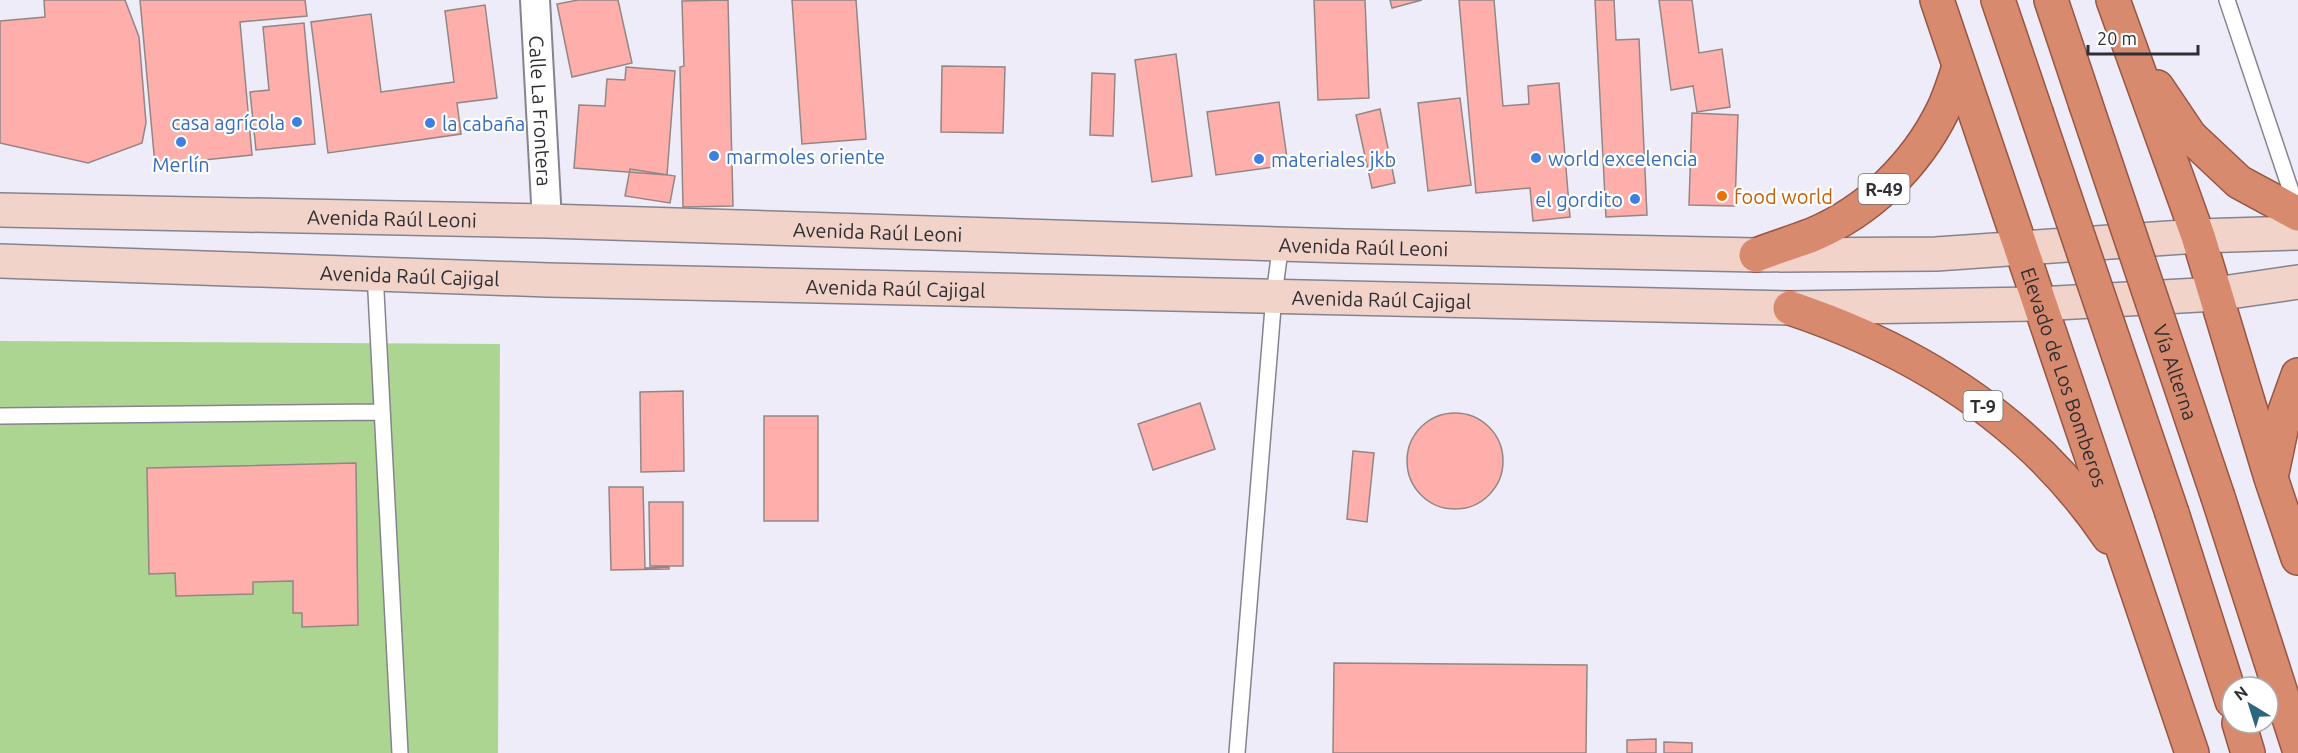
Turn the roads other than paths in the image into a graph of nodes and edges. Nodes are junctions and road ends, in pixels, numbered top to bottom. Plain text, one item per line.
1 (535, 0) edge
2 (1937, 0) edge
3 (1998, 0) edge
4 (2051, 0) edge
5 (2227, 0) edge
6 (2115, 8) edge
7 (1959, 67) junction
8 (0, 210) edge
9 (2298, 213) edge
10 (547, 221) junction
11 (2298, 233) edge
12 (2198, 236) junction
13 (1281, 243) junction
14 (2020, 248) junction
15 (1756, 255) junction
16 (0, 261) edge
17 (375, 273) junction
18 (2298, 282) edge
19 (2216, 294) junction
20 (1274, 296) junction
21 (2039, 304) junction
22 (1790, 308) junction
23 (2298, 375) edge
24 (381, 412) junction
25 (0, 416) edge
26 (2271, 478) junction
27 (2298, 558) edge
28 (2128, 566) junction
29 (2224, 675) edge
30 (2243, 735) edge
31 (2298, 746) edge
32 (400, 753) edge
33 (1237, 753) edge
34 (2192, 753) edge
35 (2248, 753) edge

1 - 10 street, Calle La Frontera
2 - 7 highway, Elevado de Los Bomberos / T-9
3 - 29 highway, bridge
4 - 31 highway, Vía Alterna, bridge
5 - 9 lane
6 - 9 highway
6 - 12 highway
7 - 14 highway, Elevado de Los Bomberos / T-9
7 - 15 highway, R-49
8 - 10 main road, Avenida Raúl Leoni / R-49
10 - 13 main road, Avenida Raúl Leoni / R-49
11 - 12 main road, R-49
12 - 14 main road, R-49
12 - 19 highway
13 - 15 main road, Avenida Raúl Leoni / R-49
13 - 20 lane
14 - 15 main road, R-49
14 - 21 highway, Elevado de Los Bomberos / T-9
16 - 17 main road, Avenida Raúl Cajigal
17 - 20 main road, Avenida Raúl Cajigal
17 - 24 lane
18 - 19 main road, Avenida Raúl Cajigal
19 - 21 main road, Avenida Raúl Cajigal
19 - 26 highway
20 - 22 main road, Avenida Raúl Cajigal
20 - 33 lane
21 - 22 main road, Avenida Raúl Cajigal
21 - 28 highway, Elevado de Los Bomberos / T-9
22 - 28 highway, T-9
23 - 26 highway
24 - 25 lane
24 - 32 lane
26 - 27 highway
28 - 34 highway, Elevado de Los Bomberos / T-9
30 - 35 highway

